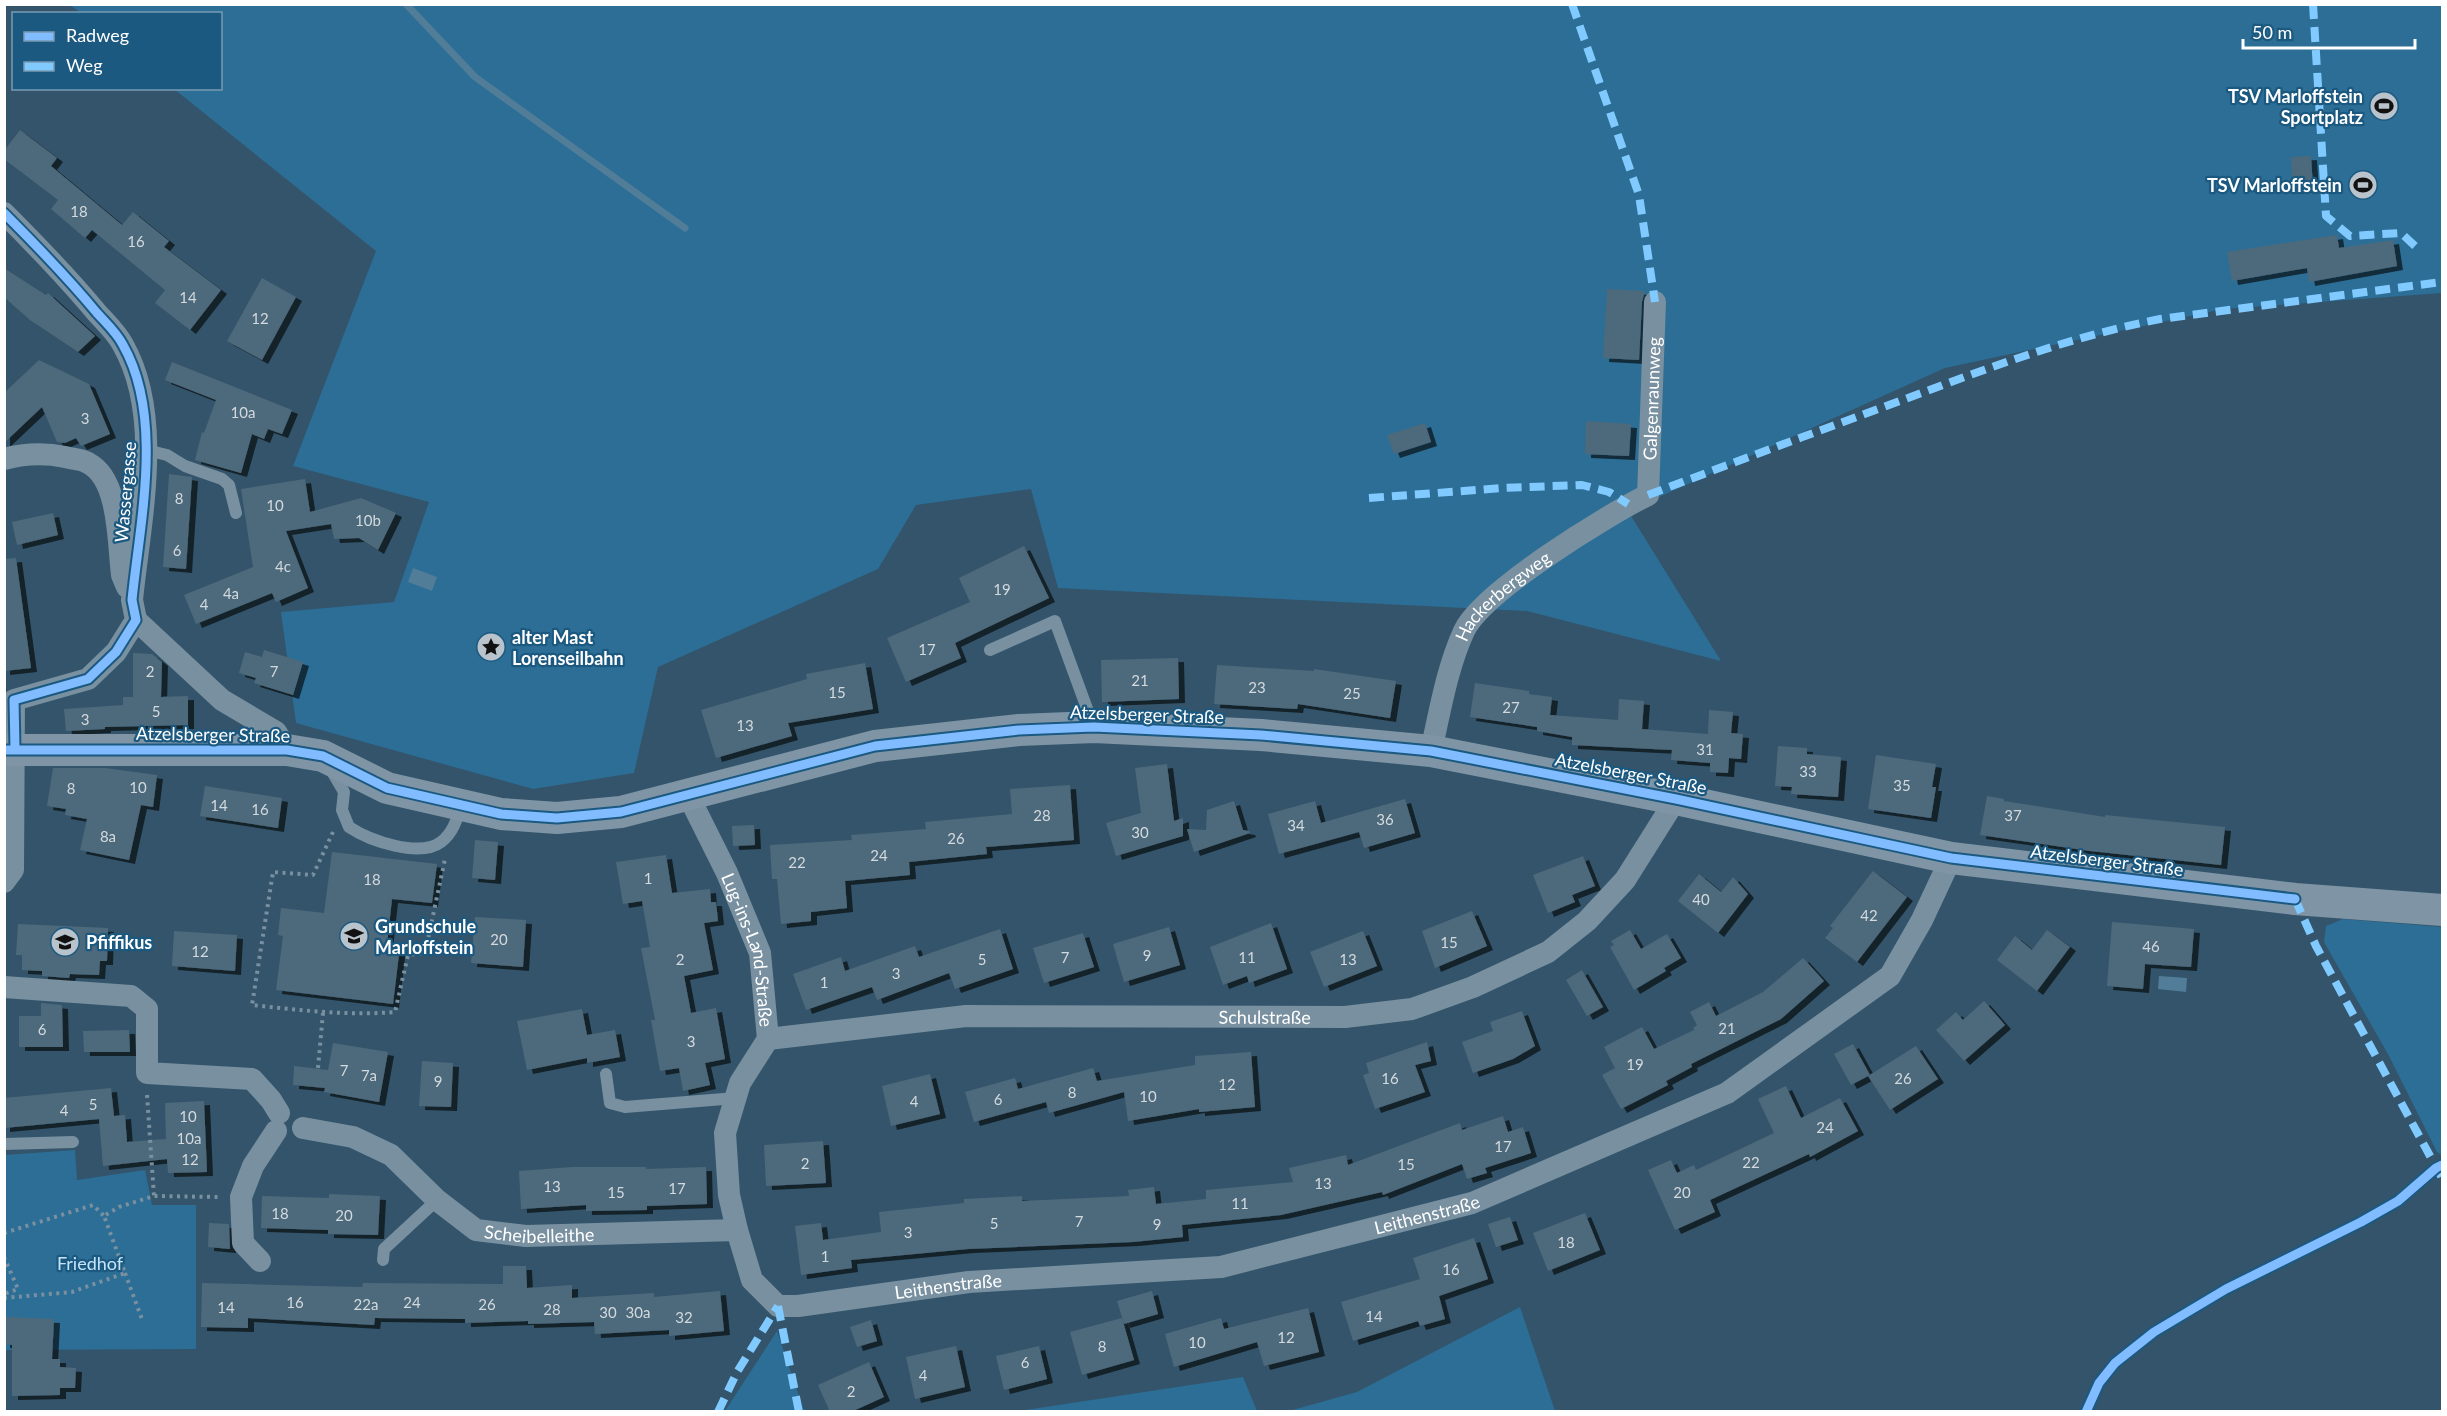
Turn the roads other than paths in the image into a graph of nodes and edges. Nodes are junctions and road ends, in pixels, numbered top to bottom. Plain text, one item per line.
1 (4, 213) edge
2 (1655, 302) dead end
3 (147, 450) junction
4 (4, 459) edge
5 (1648, 495) joint
6 (237, 513) dead end
7 (134, 610) junction
8 (990, 650) dead end
9 (1094, 727) junction
10 (10, 749) edge
11 (287, 750) junction
12 (1431, 751) junction
13 (323, 756) junction
14 (688, 795) junction
15 (1676, 799) junction
16 (461, 806) junction
17 (1951, 858) junction
18 (4, 882) edge
19 (2442, 910) edge
20 (4, 987) edge
21 (768, 1039) junction
22 (606, 1074) dead end
23 (736, 1098) junction
24 (277, 1122) junction
25 (73, 1142) dead end
26 (4, 1144) edge
27 (437, 1200) junction
28 (737, 1230) junction
29 (383, 1260) dead end
30 (260, 1261) dead end
31 (778, 1306) joint

1 - 3 street, Wassergasse
2 - 5 street, Galgenraunweg
3 - 6 lane
3 - 7 street, Wassergasse
4 - 7 street
5 - 12 street, Hackerbergweg
7 - 10 street, Wassergasse
7 - 11 street
8 - 9 lane
9 - 12 street, Atzelsberger Straße
9 - 14 street, Atzelsberger Straße
10 - 11 street, Atzelsberger Straße
10 - 18 street
11 - 13 street, Atzelsberger Straße
12 - 15 street, Atzelsberger Straße
13 - 16 street, Atzelsberger Straße
13 - 16 lane
14 - 16 street, Atzelsberger Straße
14 - 21 street, Lug-ins-Land-Straße
15 - 17 street, Atzelsberger Straße
15 - 21 street, Schulstraße
17 - 19 street, Atzelsberger Straße
17 - 31 street, Leithenstraße
20 - 24 street
21 - 23 street, Lug-ins-Land-Straße
22 - 23 lane
23 - 28 street, Lug-ins-Land-Straße
24 - 27 street, Scheibelleithe
24 - 30 street
25 - 26 lane
27 - 28 street, Scheibelleithe
27 - 29 lane
28 - 31 street, Lug-ins-Land-Straße

